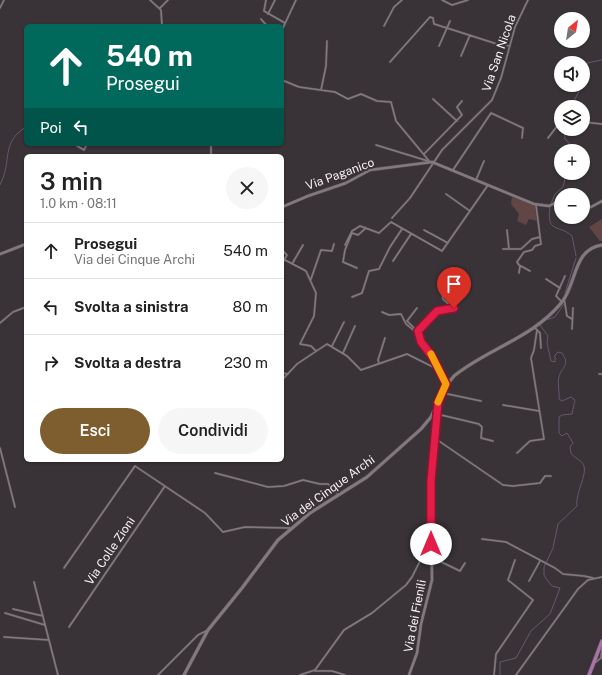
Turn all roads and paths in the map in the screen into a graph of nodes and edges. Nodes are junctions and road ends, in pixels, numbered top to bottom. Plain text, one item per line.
1 (4, 0) edge
2 (150, 0) edge
3 (168, 0) edge
4 (266, 0) edge
5 (275, 0) edge
6 (296, 0) edge
7 (402, 0) edge
8 (442, 0) edge
9 (468, 0) edge
10 (528, 0) edge
11 (0, 8) edge
12 (160, 8) junction
13 (268, 14) junction
14 (261, 19) dead end
15 (450, 21) dead end
16 (285, 23) joint
17 (162, 24) edge
18 (265, 24) edge
19 (384, 26) dead end
20 (447, 28) junction
21 (470, 34) junction
22 (327, 41) dead end
23 (439, 46) dead end
24 (510, 46) junction
25 (461, 56) dead end
26 (390, 62) dead end
27 (284, 81) edge
28 (321, 90) junction
29 (433, 99) dead end
30 (462, 101) dead end
31 (457, 121) junction
32 (590, 123) edge
33 (602, 124) edge
34 (554, 130) edge
35 (522, 138) dead end
36 (548, 138) dead end
37 (376, 145) dead end
38 (77, 146) edge
39 (87, 146) edge
40 (424, 154) junction
41 (484, 161) dead end
42 (430, 162) junction
43 (435, 162) junction
44 (452, 170) junction
45 (476, 180) junction
46 (488, 185) junction
47 (446, 194) dead end
48 (602, 201) edge
49 (554, 204) edge
50 (536, 205) junction
51 (284, 206) edge
52 (590, 207) edge
53 (470, 211) junction
54 (392, 218) dead end
55 (366, 228) junction
56 (402, 229) junction
57 (424, 230) dead end
58 (507, 230) dead end
59 (411, 234) junction
60 (540, 237) junction
61 (448, 243) junction
62 (334, 244) dead end
63 (24, 245) edge
64 (303, 245) dead end
65 (345, 245) dead end
66 (602, 245) edge
67 (503, 249) dead end
68 (509, 249) junction
69 (284, 252) edge
70 (0, 254) edge
71 (285, 260) joint
72 (393, 261) dead end
73 (292, 264) junction
74 (520, 266) junction
75 (357, 268) dead end
76 (530, 271) dead end
77 (519, 273) dead end
78 (565, 276) dead end
79 (311, 279) junction
80 (546, 279) dead end
81 (441, 285) dead end
82 (560, 288) junction
83 (352, 297) dead end
84 (563, 300) junction
85 (24, 308) edge
86 (417, 308) dead end
87 (573, 308) dead end
88 (382, 312) dead end
89 (567, 313) junction
90 (573, 314) junction
91 (572, 319) junction
92 (344, 322) dead end
93 (0, 323) edge
94 (355, 326) dead end
95 (534, 327) junction
96 (572, 329) dead end
97 (538, 330) junction
98 (418, 332) junction
99 (385, 338) dead end
100 (421, 342) junction
101 (332, 346) junction
102 (541, 348) dead end
103 (316, 351) junction
104 (342, 353) junction
105 (379, 363) junction
106 (437, 369) junction
107 (284, 373) edge
108 (288, 374) junction
109 (599, 374) dead end
110 (602, 374) edge
111 (284, 378) edge
112 (446, 384) junction
113 (442, 393) junction
114 (481, 401) dead end
115 (438, 403) junction
116 (503, 405) dead end
117 (539, 411) junction
118 (437, 414) junction
119 (436, 439) junction
120 (493, 441) dead end
121 (0, 448) edge
122 (517, 453) dead end
123 (215, 473) dead end
124 (551, 476) dead end
125 (165, 486) junction
126 (338, 495) junction
127 (14, 507) dead end
128 (290, 528) junction
129 (482, 539) dead end
130 (431, 544) junction
131 (431, 557) junction
132 (515, 560) dead end
133 (540, 561) junction
134 (465, 563) dead end
135 (64, 568) dead end
136 (602, 577) edge
137 (593, 578) junction
138 (529, 581) dead end
139 (34, 582) dead end
140 (13, 609) dead end
141 (5, 613) dead end
142 (43, 616) junction
143 (45, 625) junction
144 (69, 627) dead end
145 (208, 630) junction
146 (4, 637) dead end
147 (49, 640) junction
148 (602, 642) edge
149 (602, 649) edge
150 (602, 657) edge
151 (594, 662) junction
152 (315, 671) junction
153 (58, 675) edge
154 (158, 675) edge
155 (184, 675) edge
156 (300, 675) edge
157 (345, 675) edge
158 (409, 675) edge
159 (494, 675) edge
160 (516, 675) edge
161 (589, 675) edge

1 - 11 street
2 - 12 street
3 - 12 street
4 - 13 street
5 - 13 street
6 - 16 street
7 - 19 street
8 - 9 street
10 - 24 street, Via San Nicola
12 - 17 street
13 - 16 street
14 - 18 street
15 - 20 street
20 - 21 street
20 - 23 street
20 - 26 street
21 - 24 street
21 - 25 street
22 - 28 street
24 - 43 street, Via San Nicola
27 - 28 street
28 - 40 street
29 - 31 street
30 - 31 street
31 - 40 street
32 - 33 street
34 - 36 street
35 - 44 street
37 - 42 street, Via Paganico
38 - 39 street
40 - 42 street
41 - 45 street
42 - 43 street, Via Paganico
42 - 51 street, Via Paganico
43 - 44 street, Via Paganico
43 - 54 street
44 - 45 street, Via Paganico
45 - 46 street, Via Paganico
46 - 50 street, Via Paganico
46 - 53 street
47 - 53 street
48 - 52 street
49 - 50 street, Via Paganico
50 - 60 street
53 - 61 street
55 - 56 street
55 - 65 street
55 - 75 street
56 - 59 street
56 - 83 street
57 - 61 street
58 - 68 street
59 - 61 street
59 - 72 street
60 - 68 street
60 - 74 street
62 - 79 street
63 - 70 street
64 - 73 street
66 - 84 main road, Via dei Cinque Archi
67 - 68 street
69 - 71 street
71 - 73 street
73 - 79 street
74 - 76 street
74 - 77 street
78 - 82 street
79 - 103 street
80 - 82 street
81 - 98 street
82 - 84 street
84 - 89 street
84 - 95 main road, Via dei Cinque Archi
85 - 93 street
86 - 98 street
87 - 90 street
88 - 100 street
89 - 90 street
89 - 91 street
90 - 91 street
91 - 96 street
92 - 101 street
94 - 104 street
95 - 97 street
95 - 112 main road, Via dei Cinque Archi
97 - 102 street
97 - 117 street
98 - 100 street
99 - 105 street
100 - 106 street
101 - 103 street
101 - 104 street
103 - 108 street
104 - 105 street
105 - 106 street
106 - 112 street
107 - 108 street
108 - 111 street
109 - 110 street
112 - 113 main road, Via dei Cinque Archi
113 - 114 street
113 - 115 main road, Via dei Cinque Archi
115 - 118 street, Via dei Fienili
115 - 126 main road, Via dei Cinque Archi
116 - 117 street
117 - 122 street
118 - 119 street, Via dei Fienili
118 - 120 street
119 - 124 street
119 - 130 street, Via dei Fienili
121 - 127 street
123 - 126 street
125 - 128 street
125 - 135 street
125 - 144 street, Via Colle Zioni
126 - 128 main road, Via dei Cinque Archi
128 - 145 main road, Via dei Cinque Archi
129 - 133 street
130 - 131 street, Via dei Fienili
130 - 152 street
131 - 134 street
131 - 158 street, Via dei Fienili
132 - 159 street
133 - 137 street
133 - 138 street
136 - 137 street
137 - 160 street
139 - 142 street
140 - 142 street
141 - 143 street
142 - 143 street
143 - 147 street
145 - 154 street
145 - 155 main road, Via dei Cinque Archi
146 - 147 street
147 - 153 street
148 - 151 main road
149 - 150 street
150 - 151 street
151 - 161 main road
152 - 156 street
152 - 157 street

